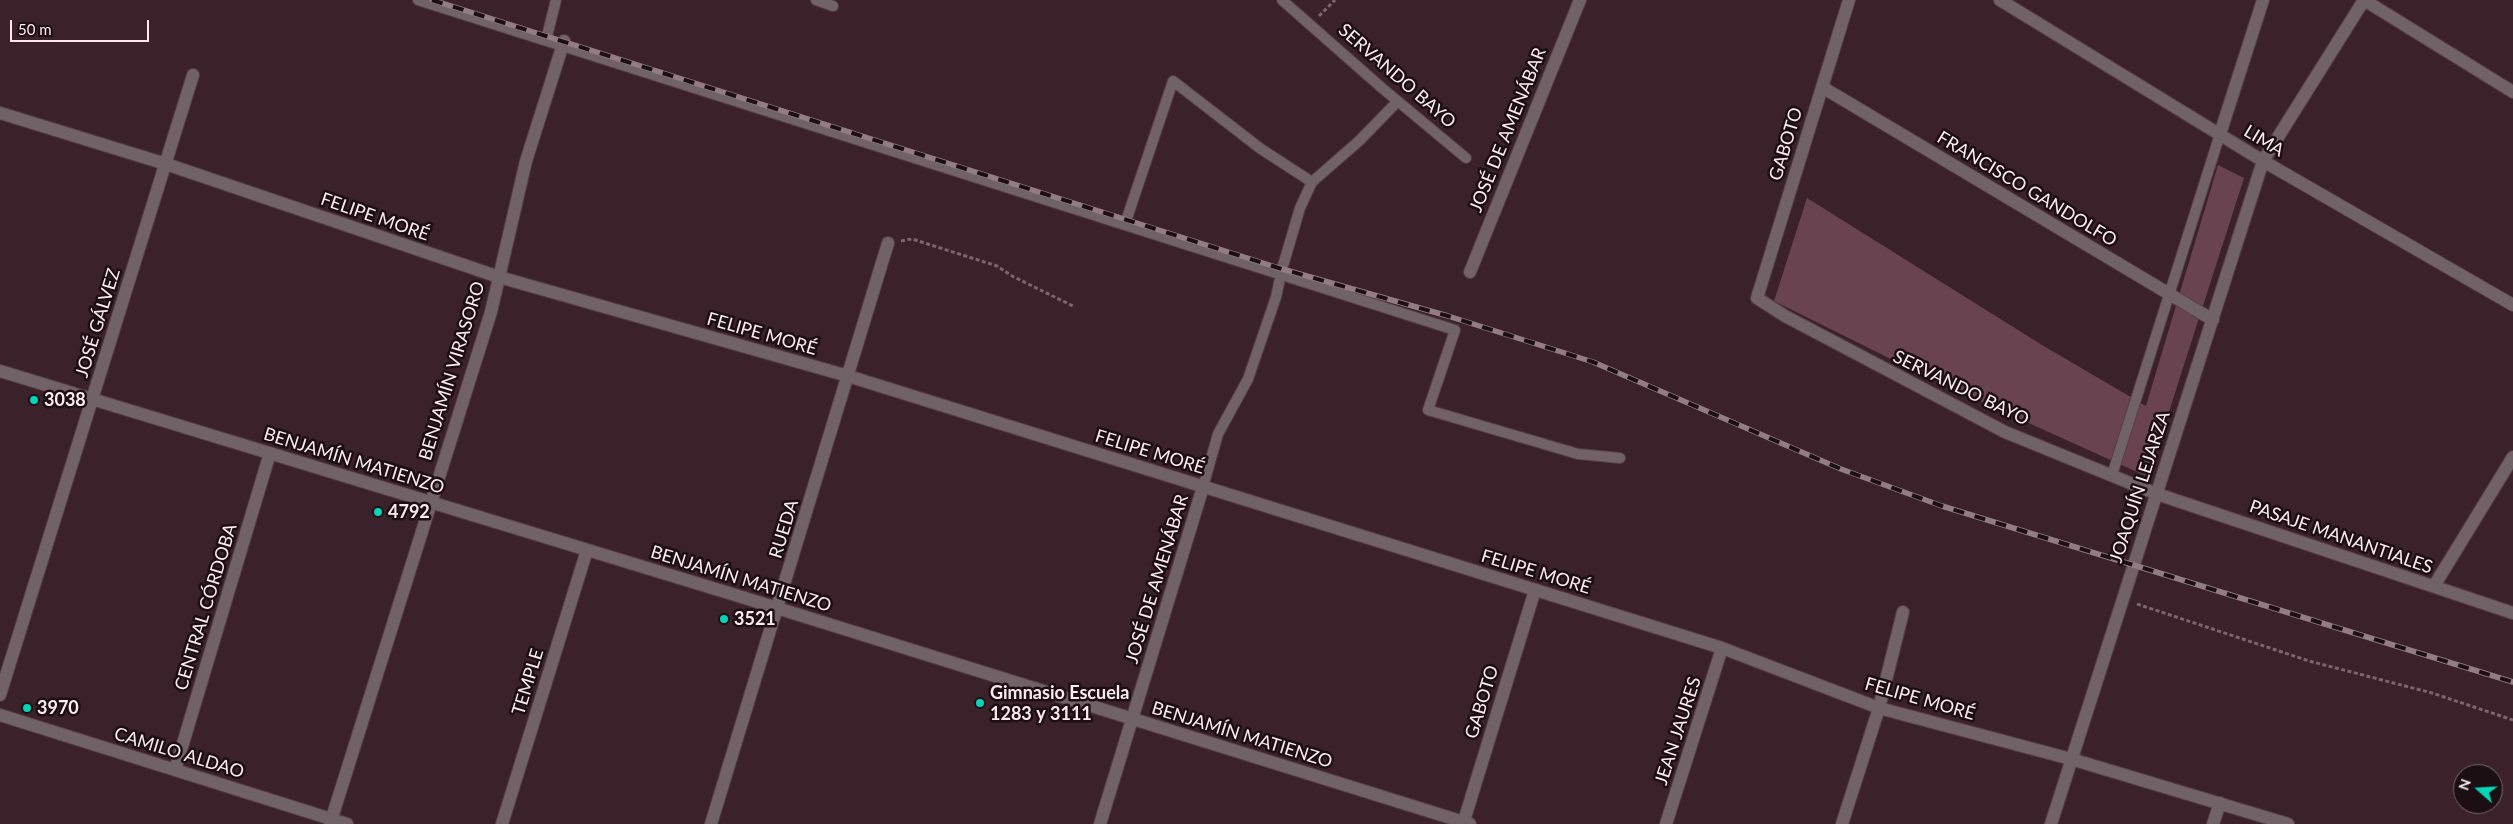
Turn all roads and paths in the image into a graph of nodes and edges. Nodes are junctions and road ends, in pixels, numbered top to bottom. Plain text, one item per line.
1 (418, 0) edge
2 (556, 0) edge
3 (1282, 0) edge
4 (1335, 0) edge
5 (1580, 0) edge
6 (1849, 0) edge
7 (2000, 0) edge
8 (2263, 0) edge
9 (2364, 0) edge
10 (820, 1) edge
11 (833, 6) dead end
12 (1311, 24) junction
13 (546, 40) junction
14 (564, 43) junction
15 (193, 75) dead end
16 (1822, 87) junction
17 (2513, 92) edge
18 (1398, 102) junction
19 (0, 113) edge
20 (2220, 134) junction
21 (1466, 158) dead end
22 (2263, 161) junction
23 (166, 164) junction
24 (1312, 182) junction
25 (1125, 224) junction
26 (888, 243) joint
27 (1470, 272) dead end
28 (1281, 275) junction
29 (499, 277) junction
30 (2170, 294) junction
31 (1757, 298) joint
32 (2513, 305) edge
33 (1075, 307) dead end
34 (2213, 320) junction
35 (0, 371) edge
36 (848, 376) junction
37 (92, 399) junction
38 (270, 453) junction
39 (2513, 457) edge
40 (1620, 458) dead end
41 (2112, 476) junction
42 (1203, 487) junction
43 (2157, 494) junction
44 (429, 502) junction
45 (587, 550) junction
46 (2434, 586) junction
47 (1535, 590) junction
48 (2122, 599) junction
49 (778, 608) junction
50 (1903, 612) dead end
51 (2513, 613) edge
52 (1722, 648) junction
53 (0, 695) edge
54 (1879, 708) junction
55 (0, 716) edge
56 (1132, 718) junction
57 (2513, 720) edge
58 (2071, 758) junction
59 (175, 770) junction
60 (2220, 803) junction
61 (331, 822) edge
62 (1466, 823) edge
63 (347, 824) edge
64 (502, 824) edge
65 (711, 824) edge
66 (1100, 824) edge
67 (1666, 824) edge
68 (1842, 824) edge
69 (2051, 824) edge
70 (2213, 824) edge
71 (2288, 824) edge

1 - 13 lane
2 - 13 lane
3 - 12 lane, SERVANDO BAYO
4 - 12 path
5 - 27 street, JOSÉ DE AMENÁBAR
6 - 16 street, GABOTO
7 - 20 street, LIMA
8 - 20 street
9 - 17 street
9 - 22 street, JOAQUÍN LEJARZA
10 - 11 lane
12 - 18 lane, SERVANDO BAYO
13 - 14 lane
14 - 25 lane
14 - 29 street, BENJAMÍN VIRASORO
15 - 23 street, JOSÉ GÁLVEZ
16 - 30 street, FRANCISCO GANDOLFO
16 - 31 street, GABOTO
18 - 21 lane, SERVANDO BAYO
18 - 24 lane
19 - 23 street, FELIPE MORÉ
20 - 22 street, LIMA
20 - 30 lane
22 - 32 street, LIMA
22 - 34 street, JOAQUÍN LEJARZA
23 - 29 street, FELIPE MORÉ
23 - 37 street, JOSÉ GÁLVEZ
24 - 25 lane
24 - 28 lane
25 - 28 lane
26 - 33 path
26 - 36 street, RUEDA
28 - 40 lane
28 - 42 lane
29 - 36 street, FELIPE MORÉ
29 - 44 street, BENJAMÍN VIRASORO
30 - 34 street, FRANCISCO GANDOLFO
30 - 41 lane
31 - 41 street, SERVANDO BAYO
34 - 43 street, JOAQUÍN LEJARZA
35 - 37 street, BENJAMÍN MATIENZO
36 - 42 street, FELIPE MORÉ
36 - 49 street, RUEDA
37 - 38 street, BENJAMÍN MATIENZO
37 - 53 street, JOSÉ GÁLVEZ
38 - 44 street, BENJAMÍN MATIENZO
38 - 59 street, CENTRAL CÓRDOBA
39 - 46 street
41 - 43 street, SERVANDO BAYO
42 - 47 street, FELIPE MORÉ
42 - 56 street, JOSÉ DE AMENÁBAR
43 - 46 street, PASAJE MANANTIALES
43 - 48 street, JOAQUÍN LEJARZA
44 - 45 street, BENJAMÍN MATIENZO
44 - 61 street, BENJAMÍN VIRASORO
45 - 49 street, BENJAMÍN MATIENZO
45 - 64 street, TEMPLE
46 - 51 street, PASAJE MANANTIALES
47 - 52 street, FELIPE MORÉ
47 - 62 street, GABOTO
48 - 57 path
48 - 58 street, JOAQUÍN LEJARZA
49 - 56 street, BENJAMÍN MATIENZO
49 - 65 street, RUEDA
50 - 54 street
52 - 54 street, FELIPE MORÉ
52 - 67 street, JEAN JAURES
54 - 58 street, FELIPE MORÉ
54 - 68 street
55 - 59 street, CAMILO ALDAO
56 - 62 street, BENJAMÍN MATIENZO
56 - 66 street, JOSÉ DE AMENÁBAR
58 - 60 street, FELIPE MORÉ
58 - 69 street, JOAQUÍN LEJARZA
59 - 61 street, CAMILO ALDAO
60 - 70 street
60 - 71 street, FELIPE MORÉ
61 - 63 street, CAMILO ALDAO

